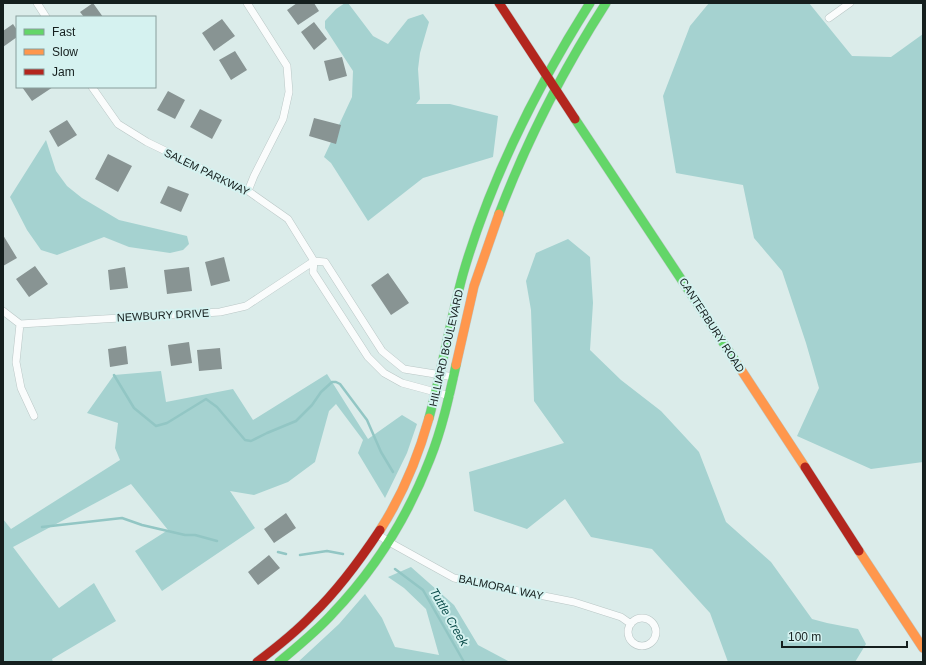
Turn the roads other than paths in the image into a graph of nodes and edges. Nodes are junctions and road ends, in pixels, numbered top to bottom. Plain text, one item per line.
1 (37, 3) edge
2 (247, 3) edge
3 (498, 3) edge
4 (590, 3) edge
5 (606, 3) edge
6 (850, 3) edge
7 (45, 16) edge
8 (828, 18) dead end
9 (546, 76) junction
10 (93, 88) edge
11 (555, 89) junction
12 (248, 191) junction
13 (314, 261) junction
14 (3, 311) edge
15 (20, 324) junction
16 (440, 373) junction
17 (454, 377) junction
18 (435, 393) junction
19 (450, 396) junction
20 (34, 416) dead end
21 (377, 534) junction
22 (389, 542) junction
23 (631, 624) dead end
24 (923, 648) edge
25 (257, 662) edge
26 (279, 662) edge

1 - 7 street
2 - 12 street
3 - 9 main road, CANTERBURY ROAD
4 - 9 main road, HILLIARD BOULEVARD
5 - 11 main road, HILLIARD BOULEVARD
6 - 8 street
9 - 11 main road, CANTERBURY ROAD
9 - 16 main road, HILLIARD BOULEVARD
10 - 12 street, SALEM PARKWAY
11 - 17 main road, HILLIARD BOULEVARD
11 - 24 main road, CANTERBURY ROAD
12 - 13 street, SALEM PARKWAY
13 - 15 street, NEWBURY DRIVE
13 - 16 street
13 - 18 street
14 - 15 street
15 - 20 street
16 - 17 street
16 - 18 main road, HILLIARD BOULEVARD
17 - 19 main road, HILLIARD BOULEVARD
18 - 19 street
18 - 21 main road, HILLIARD BOULEVARD
19 - 22 main road, HILLIARD BOULEVARD
21 - 22 street, BALMORAL WAY
21 - 25 main road, HILLIARD BOULEVARD
22 - 23 street, BALMORAL WAY
22 - 26 main road, HILLIARD BOULEVARD

